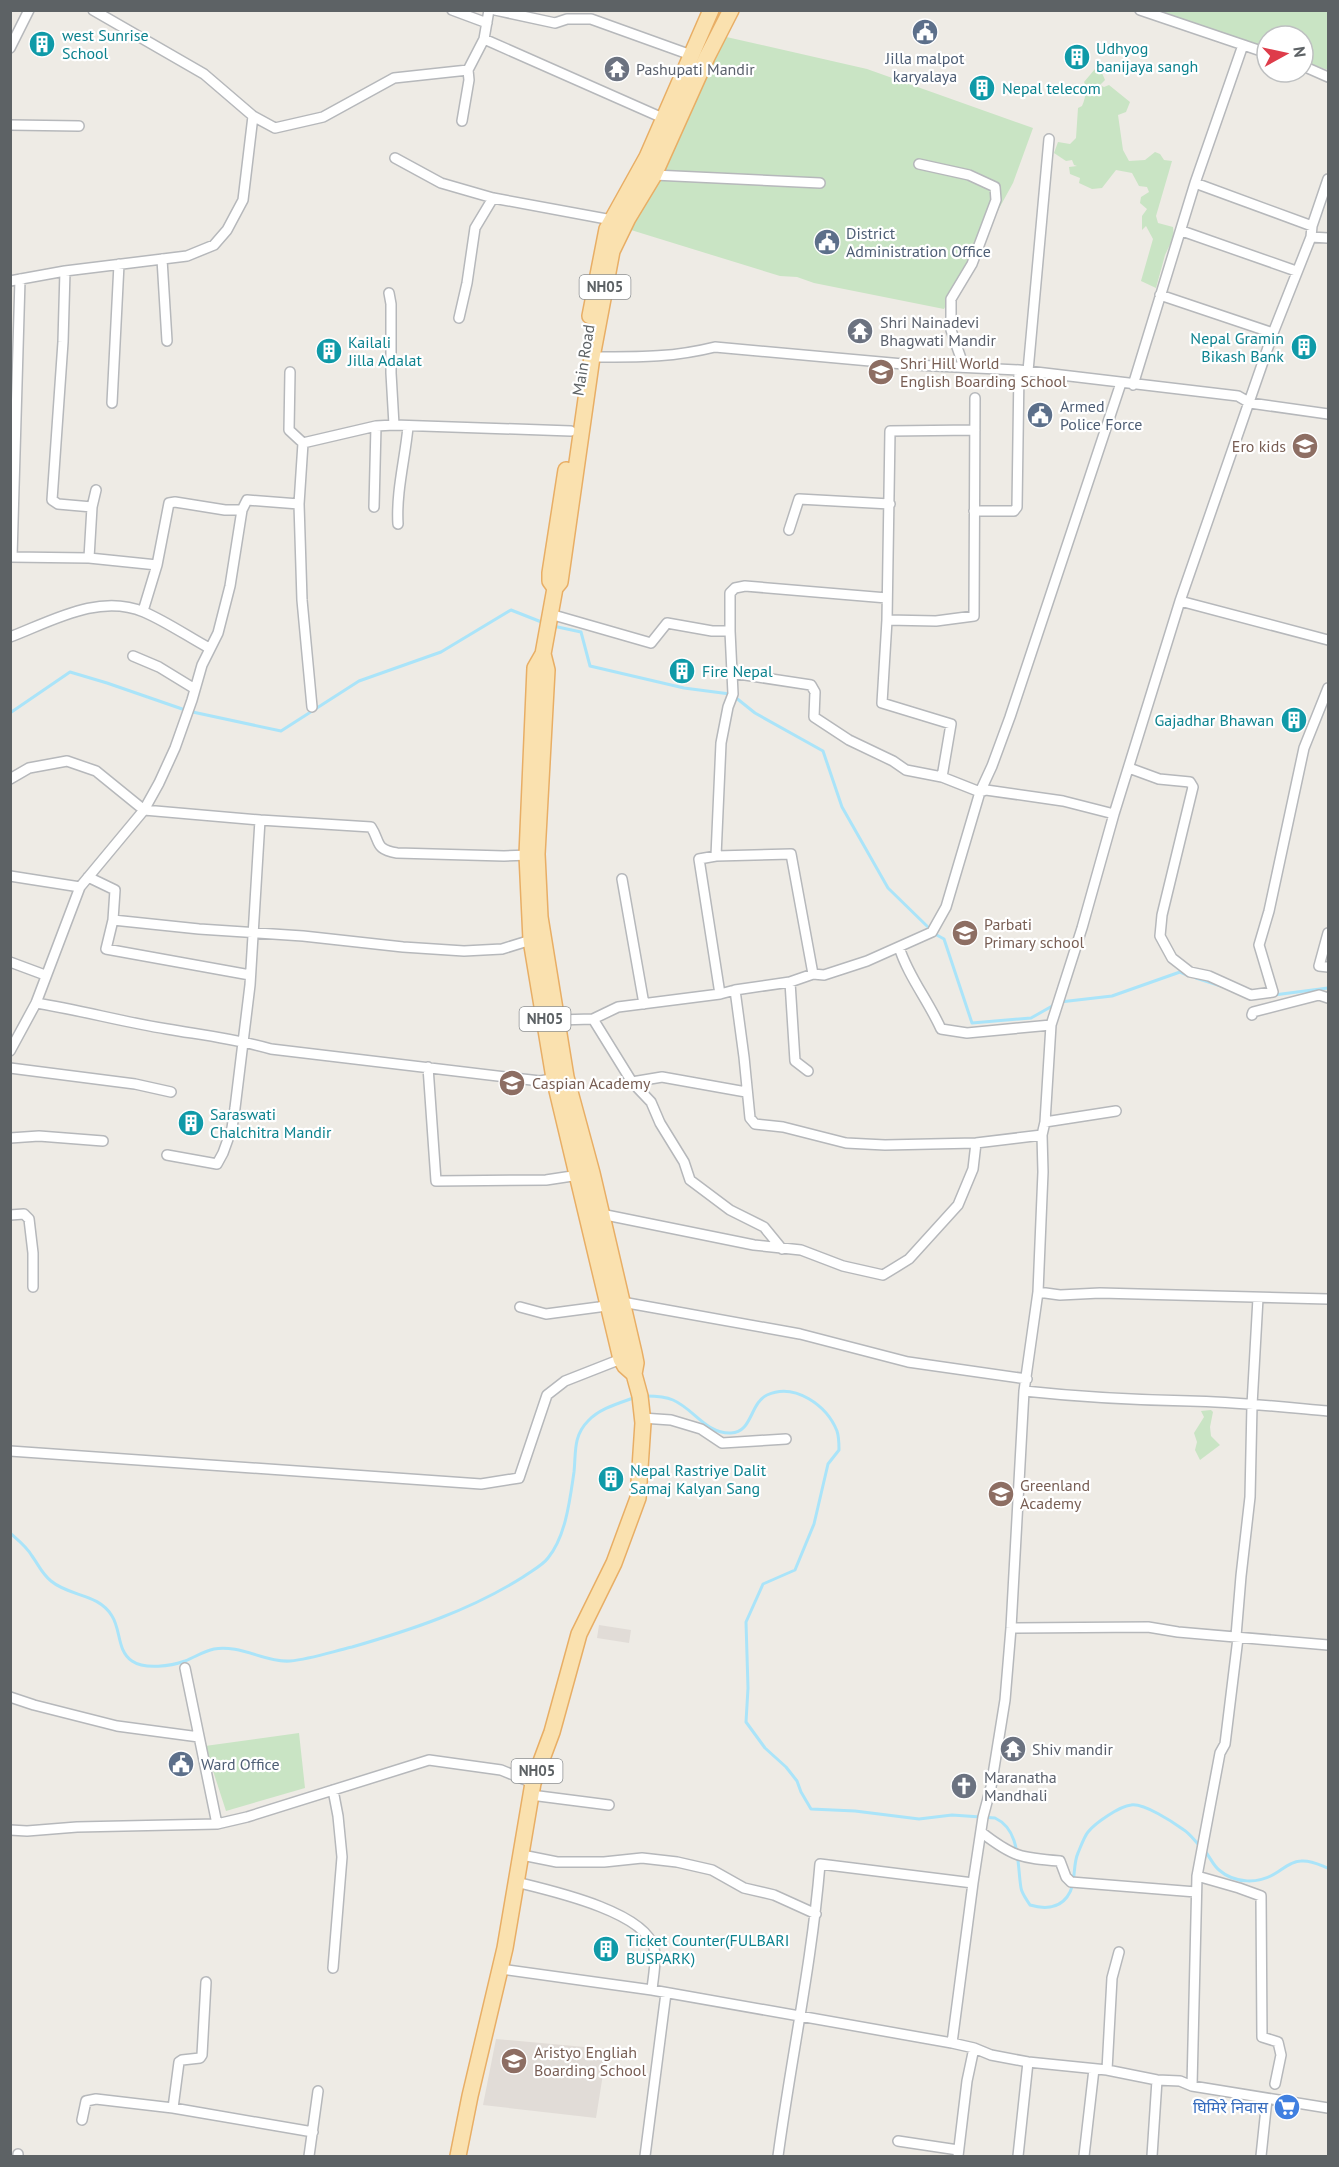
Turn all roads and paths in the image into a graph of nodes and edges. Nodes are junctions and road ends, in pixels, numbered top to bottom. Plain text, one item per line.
1 (29, 10) edge
2 (93, 10) edge
3 (452, 10) edge
4 (489, 10) edge
5 (495, 10) edge
6 (711, 10) edge
7 (732, 10) edge
8 (1140, 10) edge
9 (487, 23) junction
10 (484, 39) junction
11 (1243, 45) junction
12 (10, 48) edge
13 (1255, 50) edge
14 (691, 55) junction
15 (468, 70) junction
16 (1315, 71) edge
17 (1329, 77) edge
18 (253, 116) junction
19 (665, 119) junction
20 (462, 121) dead end
21 (10, 125) edge
22 (79, 126) dead end
23 (1048, 140) dead end
24 (394, 158) dead end
25 (919, 164) dead end
26 (654, 175) junction
27 (1329, 179) edge
28 (820, 183) dead end
29 (1196, 183) junction
30 (493, 198) junction
31 (612, 220) junction
32 (1312, 226) junction
33 (1182, 231) junction
34 (1311, 237) junction
35 (1329, 238) edge
36 (162, 259) junction
37 (119, 264) junction
38 (65, 271) junction
39 (1296, 271) junction
40 (16, 280) edge
41 (389, 293) dead end
42 (1160, 295) junction
43 (459, 318) dead end
44 (1273, 333) junction
45 (167, 341) dead end
46 (591, 357) junction
47 (964, 367) junction
48 (1024, 370) junction
49 (290, 372) dead end
50 (1121, 383) junction
51 (1133, 385) junction
52 (975, 398) dead end
53 (112, 403) dead end
54 (1250, 404) junction
55 (1329, 414) edge
56 (376, 426) junction
57 (394, 426) junction
58 (408, 427) junction
59 (975, 430) junction
60 (571, 432) junction
61 (303, 443) junction
62 (96, 490) dead end
63 (299, 504) junction
64 (890, 504) junction
65 (92, 507) junction
66 (374, 507) dead end
67 (243, 510) junction
68 (974, 511) junction
69 (398, 524) dead end
70 (789, 530) dead end
71 (11, 557) edge
72 (88, 558) junction
73 (157, 566) junction
74 (555, 588) junction
75 (887, 598) junction
76 (1180, 601) junction
77 (143, 612) junction
78 (550, 616) junction
79 (886, 620) junction
80 (730, 631) junction
81 (10, 637) edge
82 (1329, 640) edge
83 (209, 648) junction
84 (133, 656) dead end
85 (732, 673) junction
86 (1329, 688) edge
87 (195, 689) junction
88 (312, 707) dead end
89 (1129, 768) junction
90 (942, 777) junction
91 (10, 779) edge
92 (980, 792) junction
93 (144, 810) junction
94 (1114, 814) junction
95 (260, 820) junction
96 (532, 855) junction
97 (716, 856) junction
98 (10, 876) edge
99 (88, 877) junction
100 (622, 879) dead end
101 (80, 887) junction
102 (113, 920) junction
103 (253, 932) junction
104 (1329, 933) edge
105 (531, 940) junction
106 (899, 947) junction
107 (10, 962) edge
108 (1329, 967) edge
109 (813, 974) junction
110 (45, 975) junction
111 (250, 975) junction
112 (790, 982) junction
113 (735, 990) junction
114 (720, 994) junction
115 (1329, 998) edge
116 (36, 1003) junction
117 (644, 1004) junction
118 (1252, 1015) dead end
119 (593, 1019) junction
120 (557, 1020) junction
121 (1051, 1025) junction
122 (242, 1041) junction
123 (10, 1051) edge
124 (428, 1067) junction
125 (10, 1068) edge
126 (808, 1071) dead end
127 (560, 1077) junction
128 (632, 1082) junction
129 (171, 1092) dead end
130 (746, 1092) junction
131 (1116, 1111) dead end
132 (1045, 1122) junction
133 (1042, 1135) junction
134 (10, 1138) edge
135 (103, 1141) dead end
136 (976, 1143) junction
137 (167, 1155) dead end
138 (579, 1175) junction
139 (601, 1214) junction
140 (10, 1215) edge
141 (782, 1249) junction
142 (33, 1287) dead end
143 (1038, 1292) junction
144 (1258, 1298) junction
145 (1329, 1299) edge
146 (615, 1302) junction
147 (520, 1307) dead end
148 (621, 1359) junction
149 (634, 1374) junction
150 (1028, 1379) junction
151 (1024, 1391) junction
152 (1252, 1405) junction
153 (1329, 1411) edge
154 (642, 1418) junction
155 (786, 1439) dead end
156 (10, 1450) edge
157 (1011, 1628) junction
158 (1237, 1637) junction
159 (1329, 1645) edge
160 (185, 1668) dead end
161 (10, 1697) edge
162 (199, 1737) junction
163 (532, 1789) junction
164 (333, 1790) junction
165 (609, 1805) dead end
166 (217, 1824) junction
167 (10, 1830) edge
168 (981, 1832) junction
169 (522, 1855) junction
170 (1197, 1876) junction
171 (516, 1882) junction
172 (973, 1883) junction
173 (1196, 1892) junction
174 (816, 1914) junction
175 (1119, 1952) dead end
176 (333, 1968) dead end
177 (501, 1969) junction
178 (206, 1982) dead end
179 (652, 1990) junction
180 (666, 1993) junction
181 (800, 2016) junction
182 (952, 2043) junction
183 (974, 2048) junction
184 (1028, 2062) junction
185 (1094, 2069) junction
186 (1107, 2070) junction
187 (1157, 2080) junction
188 (1275, 2084) dead end
189 (1192, 2086) junction
190 (318, 2091) dead end
191 (1267, 2099) junction
192 (173, 2108) junction
193 (1329, 2108) edge
194 (82, 2120) dead end
195 (313, 2132) junction
196 (898, 2141) dead end
197 (958, 2153) edge
198 (309, 2157) edge
199 (458, 2157) edge
200 (645, 2157) edge
201 (778, 2157) edge
202 (1018, 2157) edge
203 (1084, 2157) edge
204 (1152, 2157) edge
205 (1261, 2157) edge

1 - 12 street
2 - 18 street
3 - 9 street
4 - 9 street
5 - 14 street
6 - 14 main road, Main Road / NH05
7 - 26 main road, NH05
8 - 11 street
9 - 10 street
10 - 15 street
10 - 19 street
11 - 13 street
11 - 29 street
14 - 19 main road, Main Road / NH05
15 - 18 street
15 - 20 street
16 - 17 street
18 - 36 street
19 - 31 main road, Main Road / NH05
21 - 22 street
23 - 48 street
24 - 30 street
25 - 47 street
26 - 28 street
26 - 46 main road, NH05
27 - 32 street
29 - 32 street
29 - 33 street
30 - 31 street
30 - 43 street
31 - 60 main road, Main Road / NH05
32 - 34 street
33 - 39 street
33 - 42 street
34 - 35 street
34 - 39 street
36 - 37 street
36 - 45 street
37 - 38 street
37 - 53 street
38 - 40 street
38 - 65 street
39 - 44 street
40 - 71 street
41 - 57 street
42 - 44 street
42 - 51 street
44 - 54 street
46 - 47 street
46 - 74 main road, NH05
47 - 48 street
48 - 50 street
48 - 68 street
49 - 61 street
50 - 51 street
50 - 92 street
51 - 54 street
52 - 59 street
54 - 55 street
54 - 76 street
56 - 57 street
56 - 61 street
56 - 66 street
57 - 58 street
58 - 60 street
58 - 69 street
59 - 64 street
59 - 68 street
60 - 74 main road, Main Road / NH05
61 - 63 street
62 - 65 street
63 - 67 street
63 - 88 street
64 - 70 street
64 - 75 street
65 - 72 street
67 - 73 street
67 - 83 street
68 - 79 street
71 - 72 street
72 - 73 street
73 - 77 street
74 - 78 main road, NH05
75 - 79 street
75 - 80 street
76 - 82 street
76 - 89 street
77 - 81 street
77 - 83 street
78 - 80 street
78 - 96 main road, NH05
79 - 90 street
80 - 85 street
83 - 87 street
84 - 87 street
85 - 90 street
85 - 97 street
86 - 89 street
87 - 93 street
89 - 94 street
90 - 92 street
91 - 93 street
92 - 94 street
92 - 106 street
93 - 95 street
93 - 99 street
94 - 121 street
95 - 96 street
95 - 103 street
96 - 105 main road, NH05
96 - 120 main road, NH05
97 - 109 street
97 - 114 street
98 - 101 street
99 - 101 street
99 - 102 street
100 - 117 street
101 - 110 street
102 - 103 street
102 - 111 street
103 - 105 street
103 - 111 street
104 - 108 street
105 - 127 main road, NH05
106 - 109 street
106 - 121 street
107 - 110 street
109 - 112 street
110 - 116 street
111 - 122 street
112 - 113 street
112 - 126 street
113 - 114 street
113 - 130 street
114 - 117 street
115 - 118 street
116 - 122 street
116 - 123 street
117 - 119 street
119 - 120 street
119 - 128 street
120 - 127 main road, NH05
121 - 132 street
122 - 124 street
122 - 137 street
124 - 127 street
124 - 138 street
125 - 129 street
127 - 138 main road, NH05
127 - 139 main road, NH05
128 - 130 street
128 - 141 street
130 - 136 street
131 - 132 street
132 - 133 street
133 - 136 street
133 - 143 street
134 - 135 street
136 - 141 street
138 - 146 main road, NH05
139 - 141 street
139 - 146 main road, NH05
140 - 142 street
143 - 144 street
143 - 150 street
144 - 145 street
144 - 152 street
146 - 147 street
146 - 148 main road, NH05
146 - 149 main road, NH05
146 - 150 street
148 - 149 main road, NH05
148 - 156 street
149 - 154 main road, NH05
150 - 151 street
151 - 152 street
151 - 157 street
152 - 153 street
152 - 158 street
154 - 155 street
154 - 163 main road, NH05
157 - 158 street
157 - 168 street
158 - 159 street
158 - 170 street
160 - 162 street
161 - 162 street
162 - 166 street
163 - 164 street
163 - 165 street
163 - 169 main road, NH05
164 - 166 street
164 - 176 street
166 - 167 street
168 - 172 street
168 - 173 street
169 - 171 main road, NH05
169 - 174 street
170 - 173 street
170 - 188 street
171 - 177 main road, NH05
171 - 179 street
172 - 174 street
172 - 182 street
173 - 189 street
174 - 181 street
175 - 186 street
177 - 179 street
177 - 199 main road, NH05
178 - 192 street
179 - 180 street
180 - 181 street
180 - 200 street
181 - 182 street
181 - 201 street
182 - 183 street
183 - 184 street
183 - 197 street
184 - 185 street
184 - 202 street
185 - 186 street
185 - 203 street
186 - 187 street
187 - 189 street
187 - 204 street
189 - 191 street
190 - 195 street
191 - 193 street
191 - 205 street
192 - 194 street
192 - 195 street
195 - 198 street
196 - 197 street

